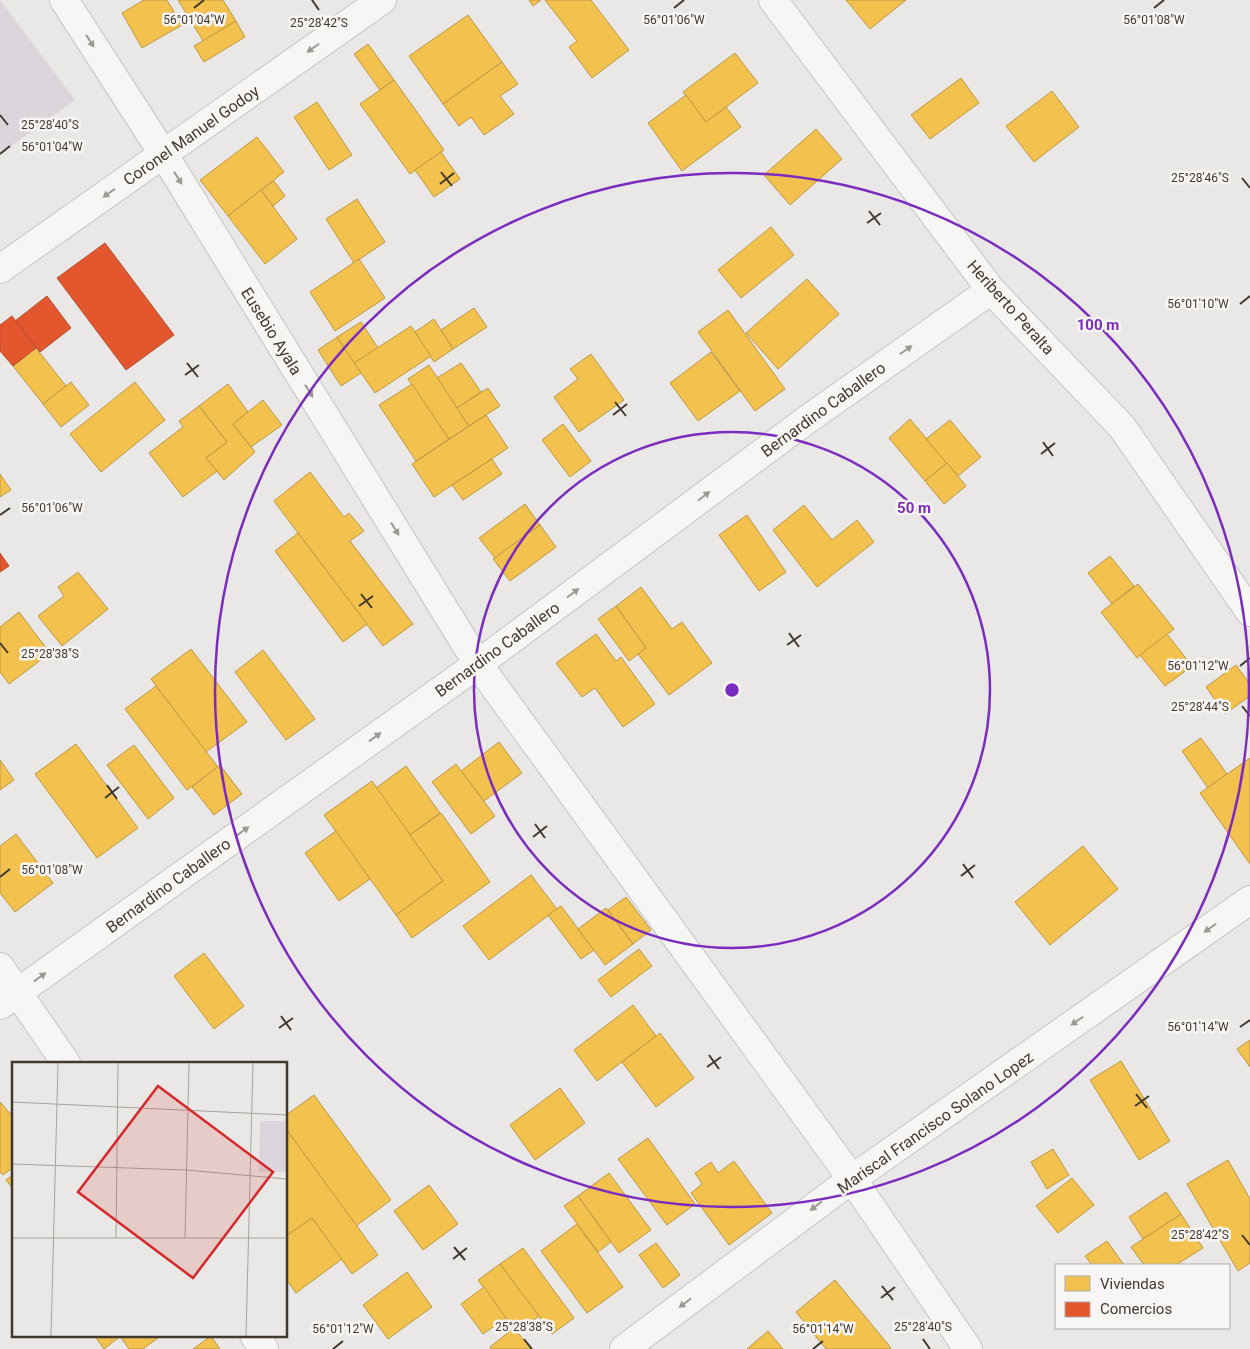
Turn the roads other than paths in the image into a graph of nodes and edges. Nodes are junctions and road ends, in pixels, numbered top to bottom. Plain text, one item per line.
1 (64, 0) edge
2 (382, 0) edge
3 (773, 0) edge
4 (164, 155) junction
5 (0, 269) edge
6 (991, 290) junction
7 (1250, 612) edge
8 (478, 664) junction
9 (1250, 900) edge
10 (0, 967) edge
11 (9, 999) edge
12 (65, 1062) edge
13 (852, 1179) junction
14 (255, 1336) edge
15 (264, 1349) edge
16 (624, 1349) edge
17 (968, 1349) edge

1 -> 4 street, Eusebio Ayala
2 -> 4 street, Coronel Manuel Godoy
3 - 6 street, Heriberto Peralta
4 -> 5 street, Coronel Manuel Godoy
4 -> 8 street, Eusebio Ayala
6 - 7 street, Heriberto Peralta
8 -> 6 street, Bernardino Caballero
11 -> 8 street, Bernardino Caballero
8 - 13 street, Eusebio Ayala
9 -> 13 street, Mariscal Francisco Solano Lopez
10 - 11 street
11 - 12 street
13 -> 16 street, Mariscal Francisco Solano Lopez
13 - 17 street, Eusebio Ayala
14 - 15 street

